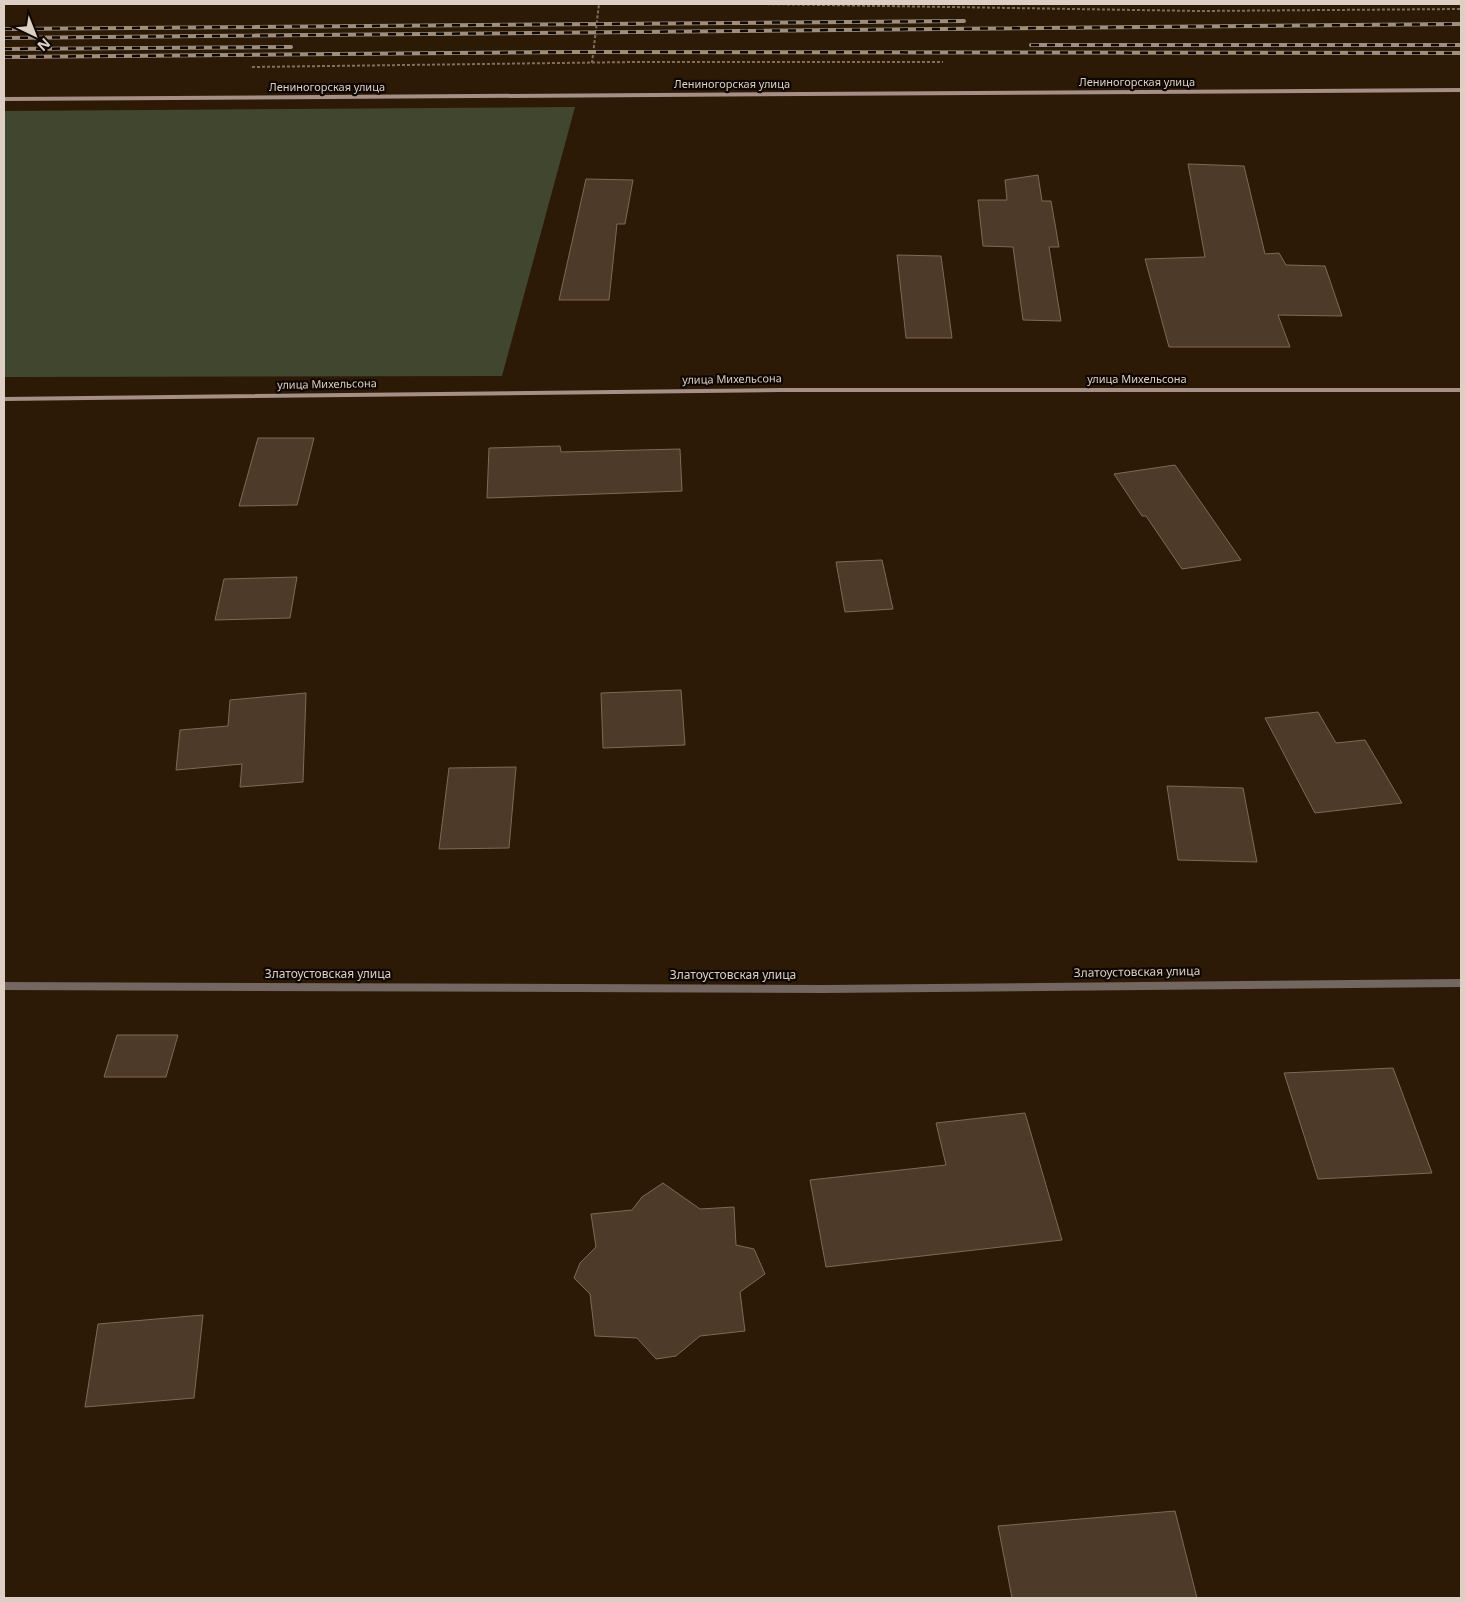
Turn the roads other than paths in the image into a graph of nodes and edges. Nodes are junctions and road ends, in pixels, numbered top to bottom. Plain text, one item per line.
1 (1461, 90) edge
2 (4, 99) edge
3 (1461, 390) edge
4 (4, 399) edge
5 (1461, 983) edge
6 (4, 986) edge

1 - 2 street, Лениногорская улица
3 - 4 street, улица Михельсона
5 - 6 street, Златоустовская улица

